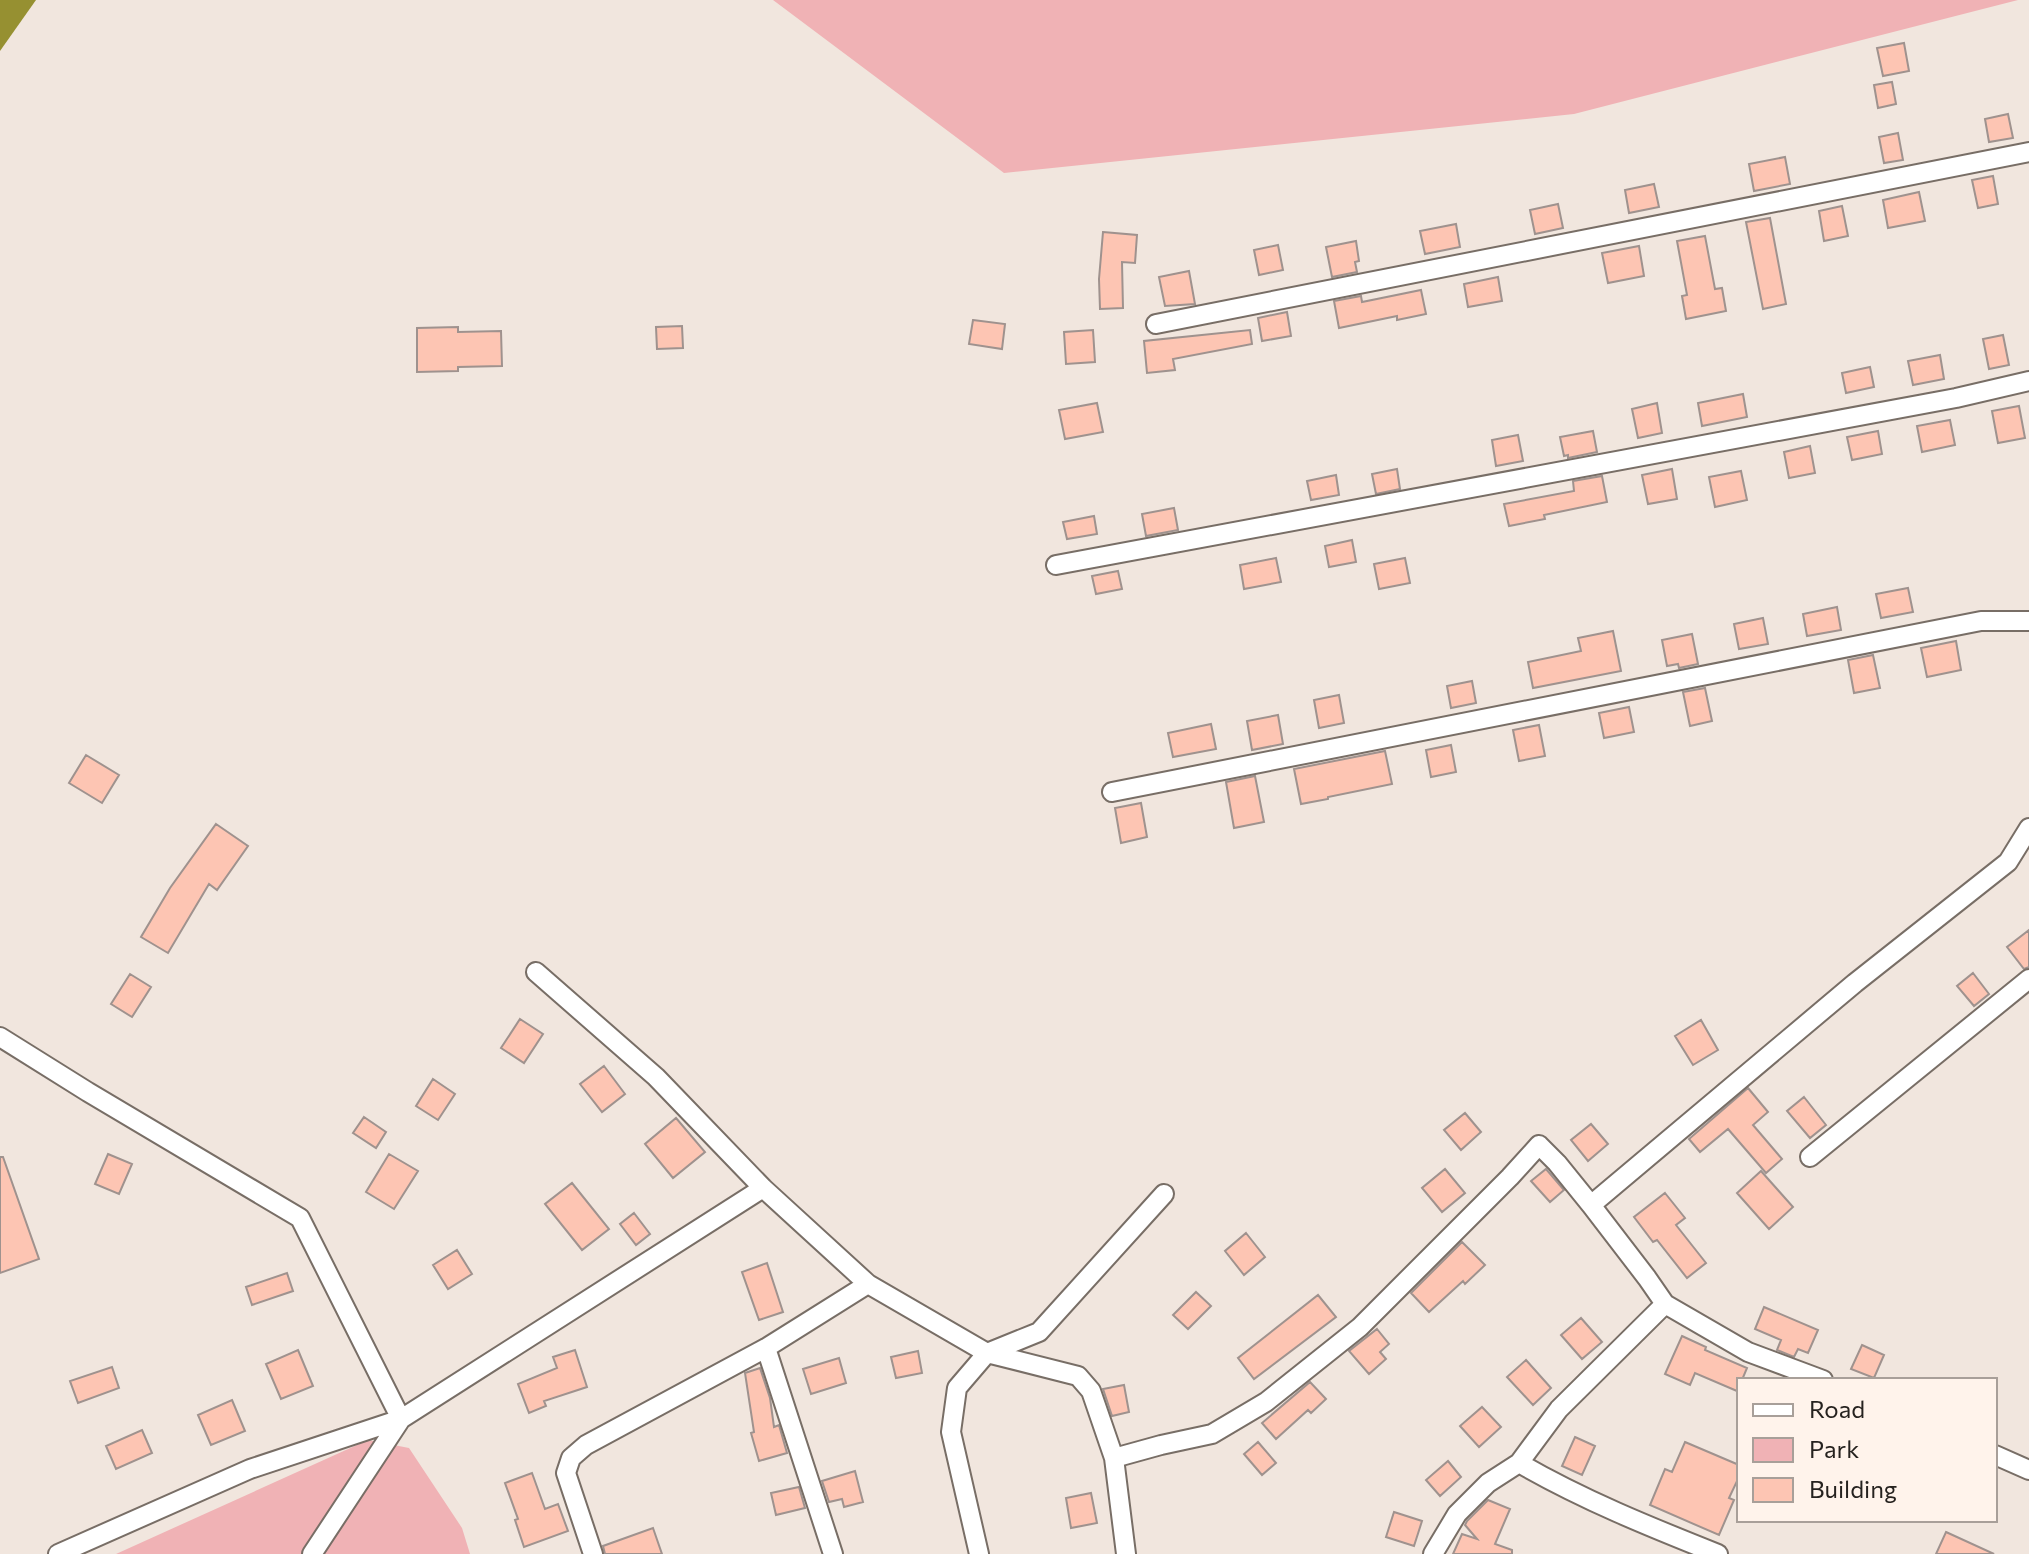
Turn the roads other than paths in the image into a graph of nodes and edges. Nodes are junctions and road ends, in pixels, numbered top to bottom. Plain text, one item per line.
1 (2029, 152) edge
2 (1156, 324) dead end
3 (2029, 381) edge
4 (1056, 565) dead end
5 (2029, 621) edge
6 (1112, 792) dead end
7 (2029, 828) edge
8 (536, 972) dead end
9 (2029, 979) edge
10 (0, 1037) edge
11 (1810, 1157) dead end
12 (763, 1188) junction
13 (1164, 1194) dead end
14 (1591, 1205) junction
15 (868, 1284) junction
16 (1665, 1304) junction
17 (766, 1348) junction
18 (987, 1353) junction
19 (1818, 1378) edge
20 (401, 1419) junction
21 (1997, 1456) edge
22 (1114, 1458) junction
23 (1519, 1463) junction
24 (2029, 1470) edge
25 (58, 1554) edge
26 (312, 1554) edge
27 (593, 1554) edge
28 (833, 1554) edge
29 (979, 1554) edge
30 (1126, 1554) edge
31 (1433, 1554) edge
32 (1718, 1554) edge

1 - 2 street
3 - 4 street
5 - 6 street
7 - 14 street
8 - 12 street
9 - 11 street
10 - 20 street
12 - 15 street
12 - 20 street
13 - 18 street
14 - 16 street
14 - 22 street
15 - 17 street
15 - 18 street
16 - 19 street
16 - 23 street
17 - 27 street
17 - 28 street
18 - 22 street
18 - 29 street
20 - 25 street
20 - 26 street
21 - 24 street
22 - 30 street
23 - 31 street
23 - 32 street

